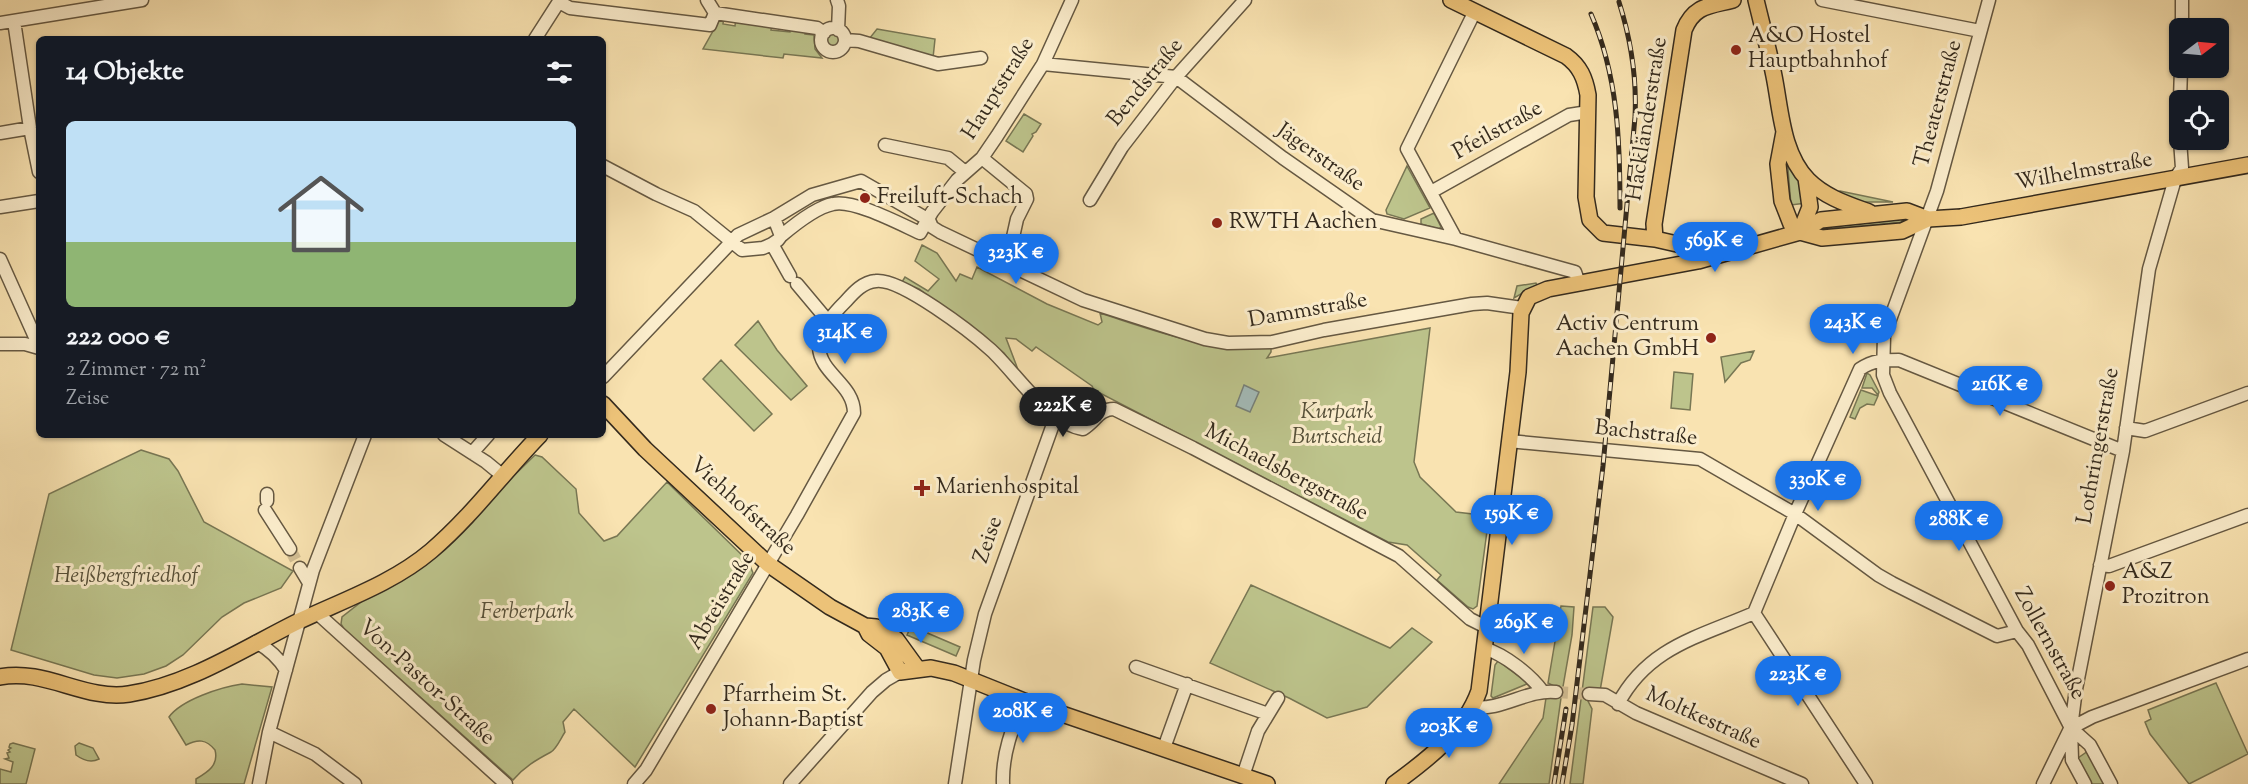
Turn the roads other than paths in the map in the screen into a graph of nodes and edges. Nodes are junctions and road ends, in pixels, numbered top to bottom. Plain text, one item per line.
1 (54, 0) edge
2 (142, 0) edge
3 (707, 0) edge
4 (837, 0) edge
5 (1072, 0) edge
6 (1245, 0) edge
7 (1451, 0) edge
8 (1733, 0) edge
9 (1756, 0) edge
10 (1822, 0) edge
11 (1989, 0) edge
12 (2182, 0) edge
13 (560, 1) edge
14 (1475, 11) junction
15 (716, 13) junction
16 (57, 14) junction
17 (2182, 18) edge
18 (14, 21) junction
19 (0, 23) edge
20 (1980, 31) junction
21 (824, 33) junction
22 (842, 35) junction
23 (537, 36) edge
24 (981, 58) dead end
25 (1043, 64) junction
26 (1176, 77) junction
27 (1588, 112) junction
28 (30, 128) junction
29 (1784, 132) junction
30 (0, 133) edge
31 (885, 145) dead end
32 (2180, 150) edge
33 (36, 157) edge
34 (982, 158) junction
35 (2248, 165) edge
36 (606, 168) edge
37 (965, 172) junction
38 (2176, 176) junction
39 (1806, 178) junction
40 (1431, 192) junction
41 (1090, 200) dead end
42 (36, 201) edge
43 (0, 207) edge
44 (1872, 214) junction
45 (774, 218) junction
46 (1928, 219) junction
47 (929, 220) junction
48 (1800, 232) junction
49 (1456, 239) junction
50 (1654, 239) junction
51 (776, 240) junction
52 (732, 241) junction
53 (1731, 251) junction
54 (0, 259) edge
55 (1007, 264) junction
56 (1579, 284) junction
57 (1522, 308) junction
58 (828, 321) junction
59 (36, 340) edge
60 (0, 344) edge
61 (36, 346) edge
62 (1883, 359) junction
63 (606, 374) edge
64 (2248, 393) edge
65 (606, 407) edge
66 (1056, 416) junction
67 (2126, 428) junction
68 (364, 438) edge
69 (449, 438) edge
70 (485, 438) edge
71 (537, 438) edge
72 (1509, 441) junction
73 (2123, 451) junction
74 (472, 453) junction
75 (503, 476) junction
76 (266, 502) dead end
77 (1796, 514) junction
78 (2248, 515) edge
79 (290, 549) tunnel mouth
80 (768, 564) junction
81 (2100, 565) junction
82 (300, 568) tunnel mouth
83 (309, 583) junction
84 (317, 613) junction
85 (1754, 613) junction
86 (298, 622) junction
87 (865, 626) junction
88 (1486, 627) junction
89 (2017, 631) junction
90 (256, 642) junction
91 (1484, 648) junction
92 (2248, 659) edge
93 (1136, 667) dead end
94 (917, 668) junction
95 (286, 670) junction
96 (900, 672) junction
97 (0, 677) edge
98 (971, 681) junction
99 (1187, 684) junction
100 (1543, 692) junction
101 (1556, 692) tunnel mouth
102 (1589, 694) tunnel mouth
103 (1278, 698) dead end
104 (1024, 701) junction
105 (1618, 704) junction
106 (1473, 707) junction
107 (1268, 714) junction
108 (2071, 728) junction
109 (269, 732) junction
110 (1164, 748) junction
111 (1243, 776) junction
112 (1798, 783) edge
113 (259, 784) edge
114 (355, 784) edge
115 (506, 784) edge
116 (634, 784) edge
117 (790, 784) edge
118 (955, 784) edge
119 (1003, 784) edge
120 (1268, 784) edge
121 (1394, 784) edge
122 (1866, 784) edge
123 (2043, 784) edge
124 (2085, 784) edge
125 (2110, 784) edge

1 - 16 street
2 - 16 street
3 - 15 street
4 - 22 street
5 - 25 street, Hauptstraße
6 - 26 street, Bendstraße
7 - 14 main road
8 - 50 main road, Hackländerstraße
9 - 29 main road
10 - 20 street
11 - 20 street, Theaterstraße
12 - 17 street
13 - 15 street
13 - 23 street
14 - 27 main road
14 - 40 street
15 - 21 street
16 - 18 street
18 - 19 street
18 - 28 street
20 - 46 street, Theaterstraße
21 - 22 street
21 - 22 street
22 - 24 street
25 - 26 street
25 - 34 street, Hauptstraße
26 - 41 street, Bendstraße
26 - 49 street, Jägerstraße
27 - 40 street, Pfeilstraße
27 - 50 main road
28 - 30 street
28 - 33 street
29 - 39 main road
29 - 48 main road
31 - 37 street
32 - 38 street, Lothringerstraße
34 - 37 street, Hauptstraße
34 - 55 street
35 - 38 main road, Wilhelmstraße
36 - 52 street
37 - 47 street, Hauptstraße
38 - 46 main road, Wilhelmstraße
38 - 67 street, Lothringerstraße
39 - 44 main road
39 - 48 main road
40 - 49 street
42 - 43 street
44 - 46 main road
44 - 48 main road
45 - 47 street, Dammstraße
45 - 51 street
45 - 52 street, Dammstraße
46 - 48 main road
46 - 62 street, Zollernstraße
47 - 51 street
47 - 55 street, Dammstraße
48 - 53 main road
49 - 56 street, Jägerstraße
50 - 53 main road
51 - 52 street
51 - 58 street
52 - 63 street, Dammstraße
53 - 56 main road
54 - 59 street
55 - 57 street, Dammstraße
56 - 57 main road
57 - 72 main road
58 - 66 street
58 - 80 street, Abteistraße
60 - 61 street
62 - 73 street
62 - 77 street
62 - 89 street, Zollernstraße
64 - 67 street
65 - 80 main road, Viehhofstraße
66 - 88 street, Michaelsbergstraße
66 - 98 street, Zeise
67 - 73 street, Lothringerstraße
68 - 83 street
69 - 74 street
70 - 74 street
71 - 75 main road
72 - 77 street, Bachstraße
72 - 88 main road
73 - 81 street, Lothringerstraße
74 - 75 street
75 - 84 main road
76 - 79 street
77 - 85 street
77 - 89 street, Bachstraße
78 - 81 street
80 - 87 main road, Viehhofstraße
80 - 116 street, Abteistraße
81 - 108 street, Lothringerstraße
82 - 83 street
83 - 86 street
84 - 86 main road
84 - 115 street, Von-Pastor-Straße
85 - 105 street
85 - 122 street
86 - 90 main road
86 - 95 street
87 - 94 main road, Viehhofstraße
87 - 96 main road, Viehhofstraße
88 - 91 main road
89 - 108 street, Zollernstraße
90 - 95 street
90 - 97 main road
91 - 100 street
91 - 106 main road
92 - 108 street
93 - 99 street
94 - 96 main road
94 - 98 main road
95 - 109 street
96 - 117 street
98 - 104 main road
98 - 118 street, Zeise
99 - 107 street
99 - 110 street
100 - 101 street
100 - 106 street
102 - 105 street, Moltkestraße
103 - 107 street
104 - 110 main road
104 - 119 street
105 - 112 street, Moltkestraße
106 - 121 main road
107 - 111 street
108 - 123 street
108 - 124 street
108 - 125 street
109 - 113 street
109 - 114 street
110 - 111 main road
111 - 120 main road

